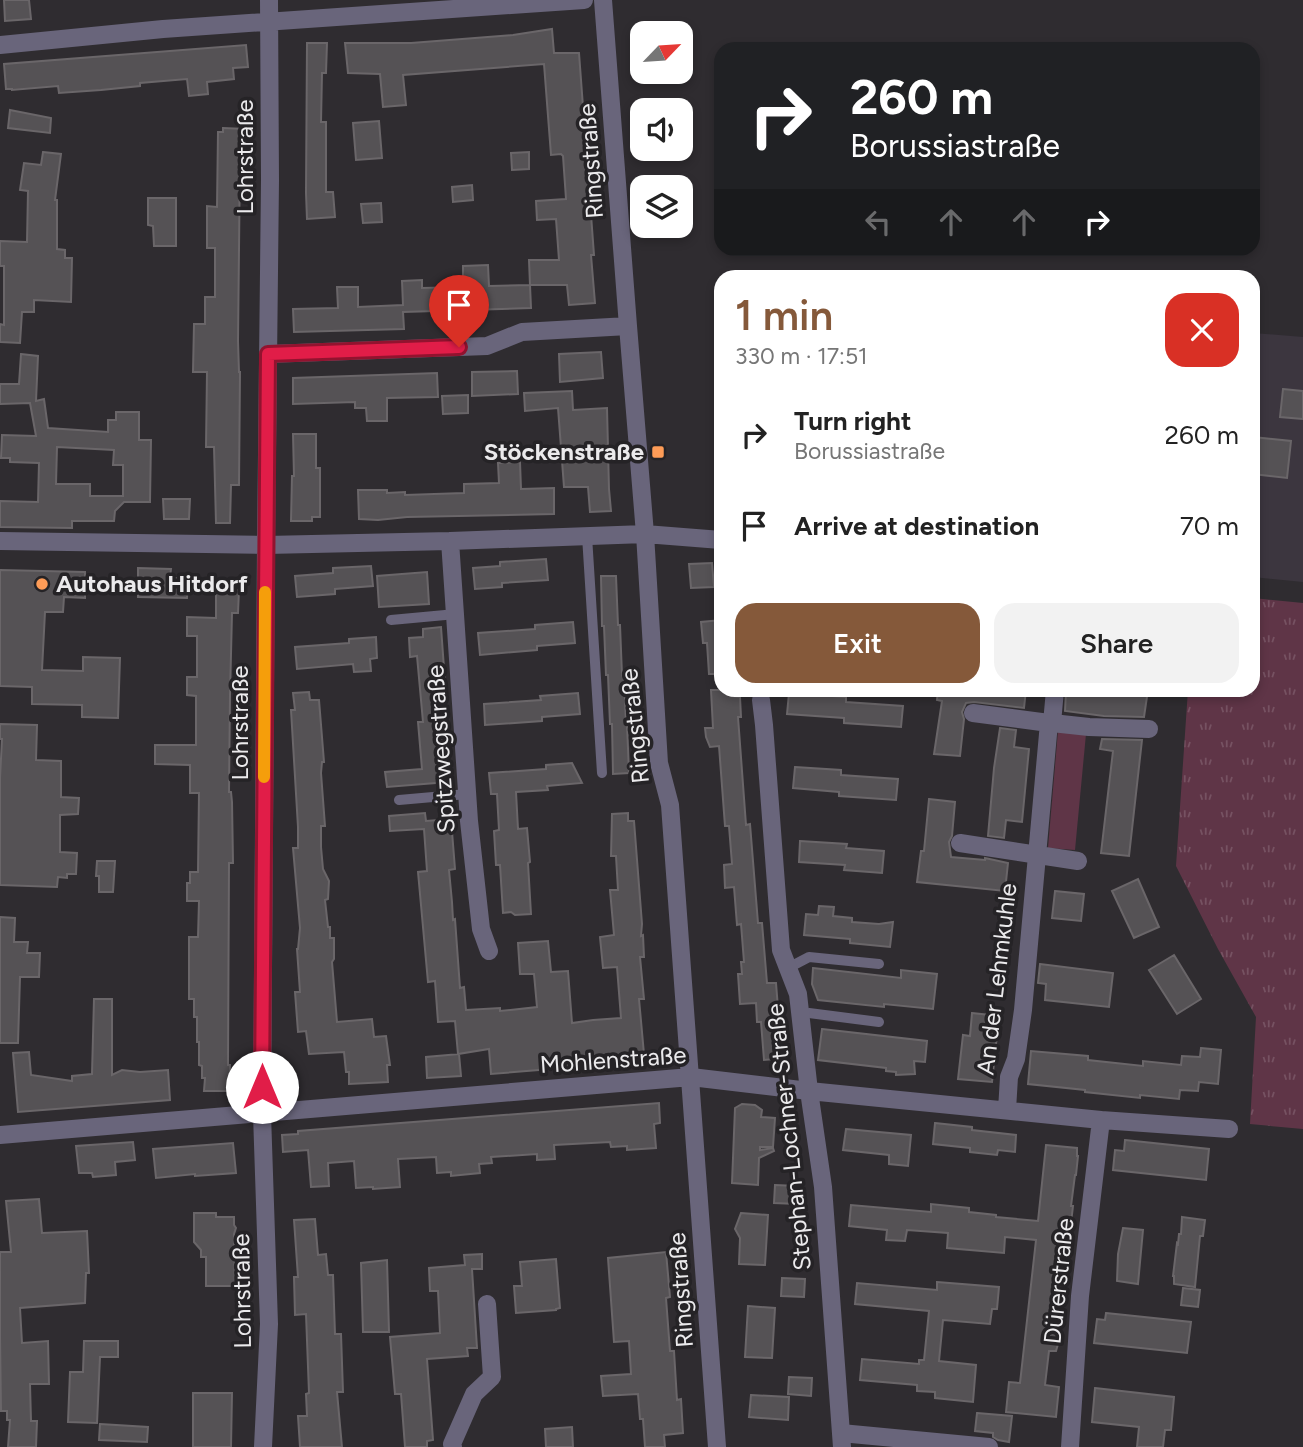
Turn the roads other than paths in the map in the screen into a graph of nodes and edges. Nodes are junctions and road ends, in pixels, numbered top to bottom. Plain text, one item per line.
1 (269, 0) edge
2 (584, 0) edge
3 (603, 0) edge
4 (453, 5) edge
5 (268, 23) junction
6 (0, 45) edge
7 (628, 326) junction
8 (268, 354) junction
9 (645, 534) junction
10 (587, 536) junction
11 (714, 539) edge
12 (0, 541) edge
13 (450, 541) junction
14 (265, 545) junction
15 (456, 614) junction
16 (391, 620) dead end
17 (1054, 697) edge
18 (761, 699) dead end
19 (973, 713) dead end
20 (1050, 723) junction
21 (1149, 729) dead end
22 (602, 773) dead end
23 (467, 794) junction
24 (399, 800) dead end
25 (960, 843) dead end
26 (1037, 855) junction
27 (1078, 861) dead end
28 (489, 951) dead end
29 (879, 964) dead end
30 (788, 968) junction
31 (801, 1015) junction
32 (879, 1022) dead end
33 (691, 1077) junction
34 (809, 1091) junction
35 (1007, 1110) junction
36 (262, 1114) junction
37 (1101, 1120) junction
38 (1229, 1129) dead end
39 (0, 1135) edge
40 (487, 1304) dead end
41 (842, 1440) edge
42 (263, 1447) edge
43 (453, 1447) edge
44 (717, 1447) edge
45 (989, 1447) edge
46 (1070, 1447) edge

1 - 5 street, Lohrstraße
2 - 4 street
3 - 7 street, Ringstraße
4 - 5 street
5 - 6 street
5 - 8 street, Lohrstraße
7 - 8 street
7 - 9 street, Ringstraße
8 - 14 street, Lohrstraße
9 - 10 street
9 - 11 street
9 - 33 street, Ringstraße
10 - 13 street
10 - 22 lane
12 - 14 street
13 - 14 street
13 - 15 street, Spitzwegstraße
14 - 36 street, Lohrstraße
15 - 16 lane
15 - 23 street, Spitzwegstraße
17 - 20 street, An der Lehmkuhle
18 - 30 street, Stephan-Lochner-Straße
19 - 20 street
20 - 21 street
20 - 26 street, An der Lehmkuhle
23 - 24 lane
23 - 28 street, Spitzwegstraße
25 - 26 street, An der Lehmkuhle
26 - 27 street, An der Lehmkuhle
26 - 35 street, An der Lehmkuhle
29 - 30 lane
30 - 31 street, Stephan-Lochner-Straße
31 - 32 lane
31 - 34 street, Stephan-Lochner-Straße
33 - 34 street, Mohlenstraße
33 - 36 street, Mohlenstraße
33 - 44 street, Ringstraße
34 - 35 street, Mohlenstraße
34 - 41 street, Stephan-Lochner-Straße
35 - 37 street, Mohlenstraße
36 - 39 street, Mohlenstraße
36 - 42 street, Lohrstraße
37 - 38 street, Mohlenstraße
37 - 46 street, Dürerstraße
40 - 43 street
41 - 45 street

